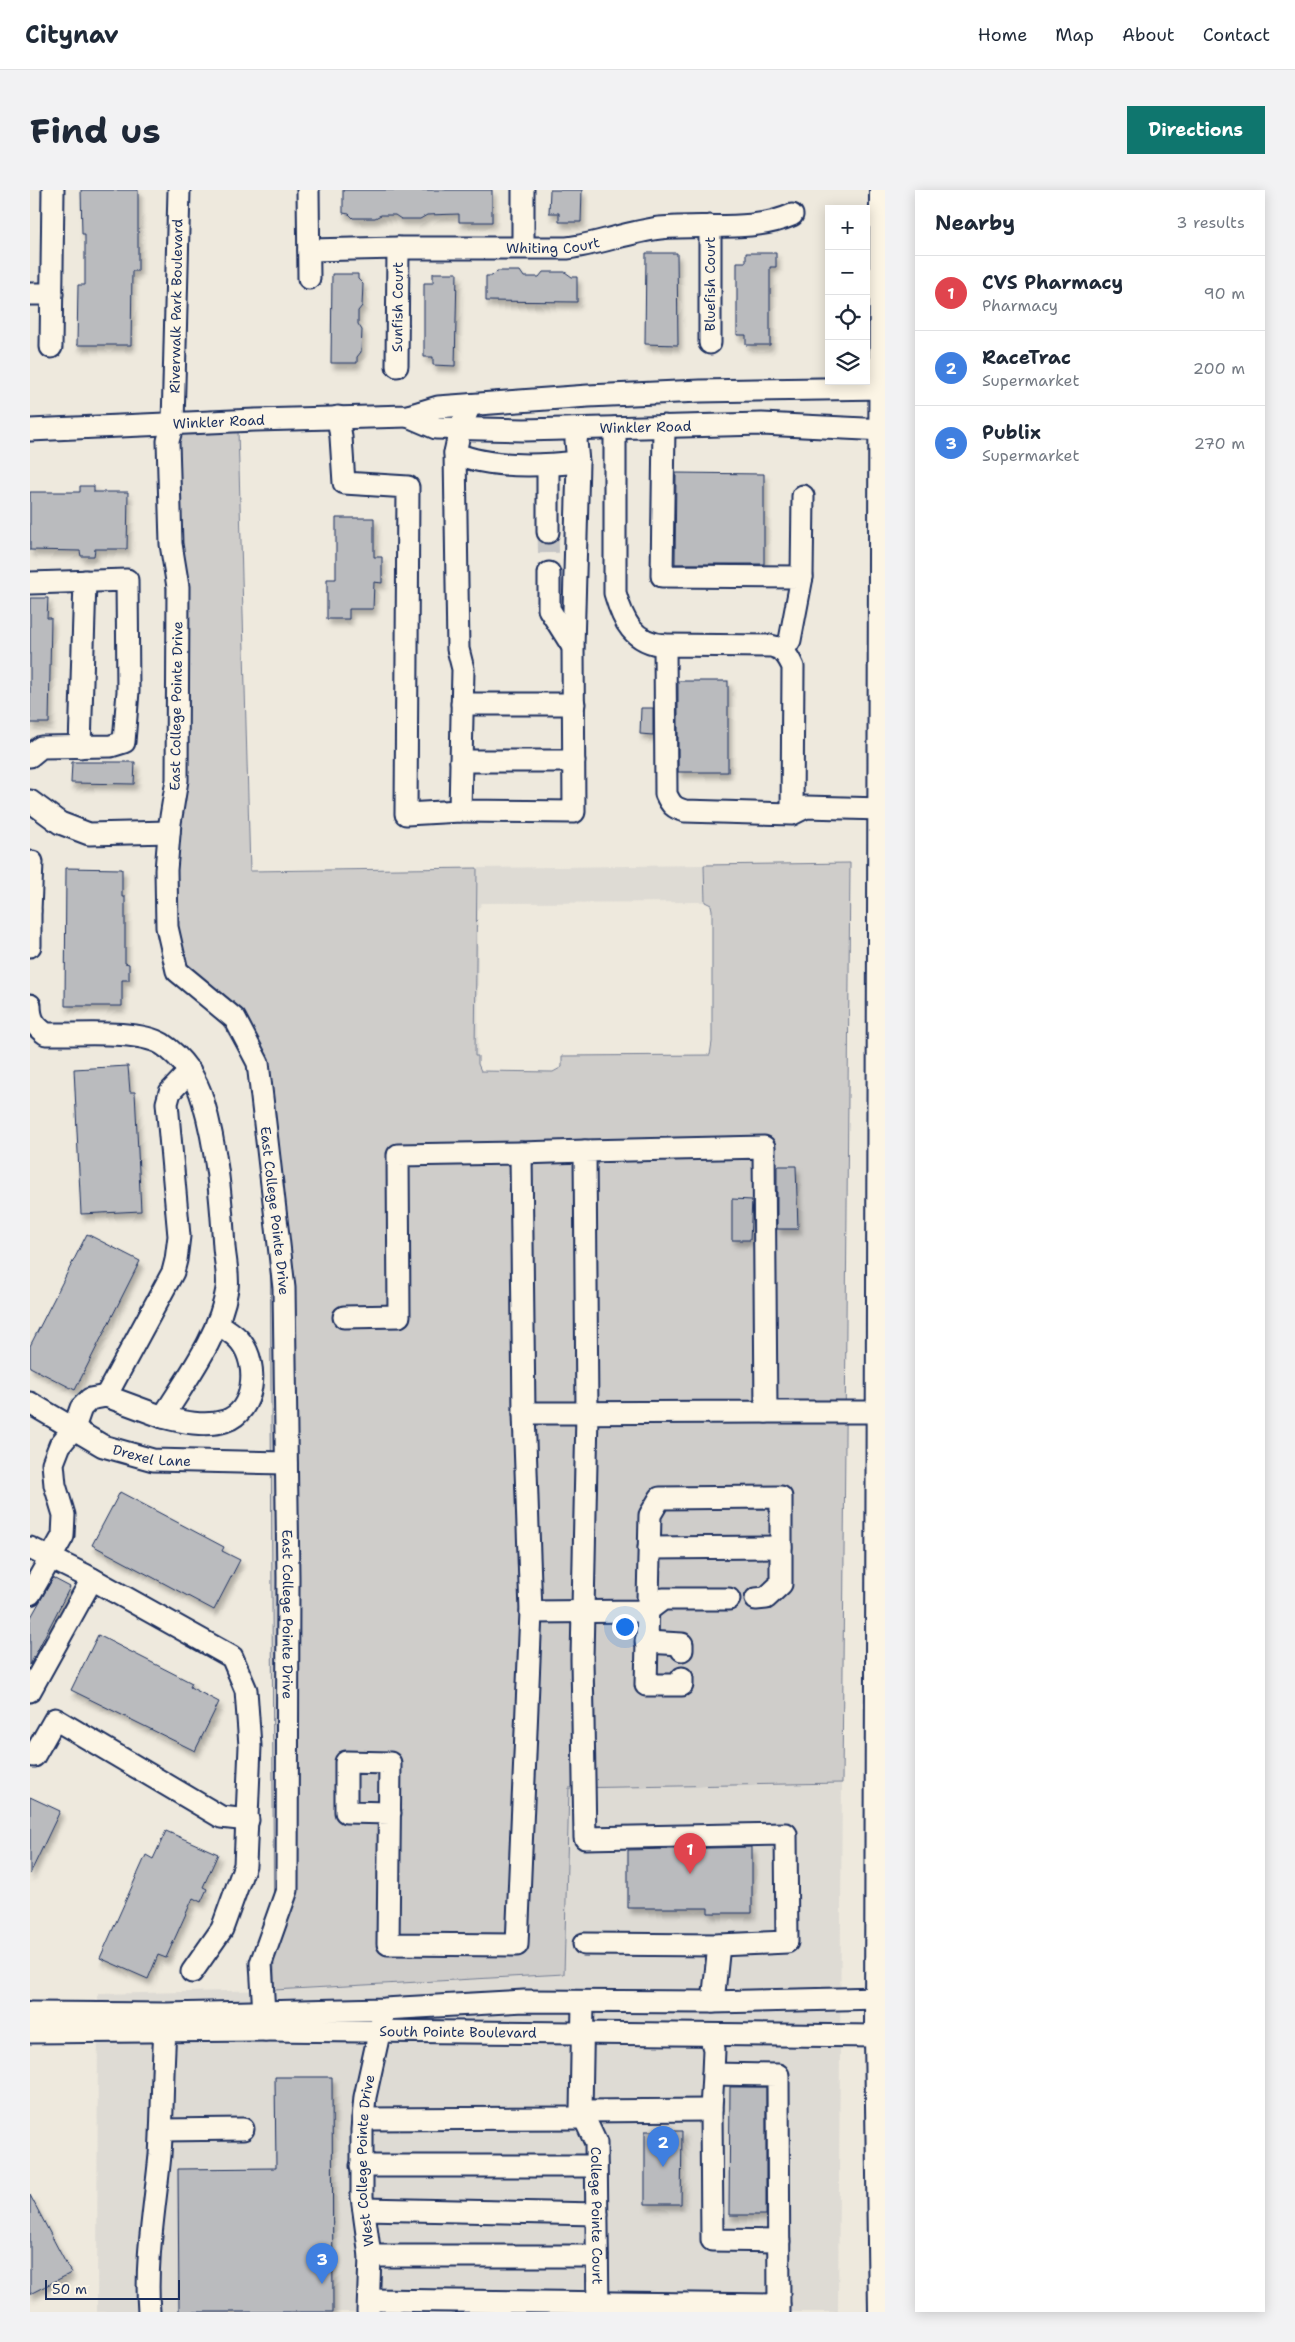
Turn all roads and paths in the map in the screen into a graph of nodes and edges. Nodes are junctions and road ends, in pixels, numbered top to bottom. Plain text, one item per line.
1 (53, 190) edge
2 (179, 190) edge
3 (308, 190) edge
4 (523, 190) edge
5 (883, 190) edge
6 (792, 215) dead end
7 (710, 226) junction
8 (523, 247) junction
9 (398, 248) junction
10 (308, 250) junction
11 (309, 278) dead end
12 (30, 294) edge
13 (52, 294) junction
14 (710, 343) dead end
15 (51, 347) dead end
16 (397, 366) dead end
17 (884, 388) edge
18 (470, 405) junction
19 (408, 416) junction
20 (338, 417) junction
21 (173, 423) junction
22 (664, 426) junction
23 (615, 428) junction
24 (460, 429) junction
25 (578, 429) junction
26 (30, 430) edge
27 (884, 430) edge
28 (455, 453) junction
29 (578, 462) junction
30 (548, 465) junction
31 (803, 496) dead end
32 (548, 532) tunnel mouth
33 (548, 573) tunnel mouth
34 (802, 577) junction
35 (85, 581) junction
36 (30, 583) edge
37 (665, 645) junction
38 (573, 646) junction
39 (783, 651) junction
40 (462, 704) junction
41 (574, 704) junction
42 (80, 747) junction
43 (30, 756) edge
44 (461, 760) junction
45 (574, 761) junction
46 (30, 801) edge
47 (884, 809) edge
48 (460, 811) junction
49 (792, 814) junction
50 (169, 832) junction
51 (32, 862) dead end
52 (30, 911) edge
53 (30, 946) edge
54 (30, 1006) edge
55 (30, 1017) edge
56 (190, 1071) junction
57 (585, 1150) junction
58 (521, 1153) junction
59 (344, 1317) dead end
60 (217, 1323) junction
61 (106, 1396) junction
62 (30, 1403) edge
63 (766, 1412) junction
64 (883, 1412) edge
65 (524, 1413) junction
66 (587, 1413) junction
67 (163, 1418) junction
68 (74, 1428) junction
69 (286, 1463) junction
70 (781, 1547) junction
71 (30, 1548) edge
72 (649, 1548) junction
73 (50, 1557) junction
74 (92, 1579) junction
75 (30, 1594) edge
76 (756, 1598) dead end
77 (730, 1599) dead end
78 (647, 1611) junction
79 (531, 1612) junction
80 (583, 1612) junction
81 (646, 1642) junction
82 (682, 1650) dead end
83 (682, 1678) dead end
84 (30, 1691) edge
85 (30, 1754) edge
86 (390, 1813) dead end
87 (248, 1820) junction
88 (584, 1944) dead end
89 (719, 1945) junction
90 (192, 1972) dead end
91 (882, 1999) edge
92 (713, 2002) junction
93 (583, 2003) junction
94 (384, 2009) junction
95 (30, 2012) edge
96 (265, 2021) junction
97 (73, 2022) junction
98 (166, 2023) junction
99 (30, 2027) edge
100 (30, 2032) edge
101 (379, 2032) junction
102 (582, 2034) junction
103 (882, 2034) edge
104 (710, 2035) junction
105 (713, 2074) junction
106 (711, 2110) junction
107 (583, 2114) junction
108 (363, 2119) junction
109 (162, 2130) junction
110 (243, 2130) dead end
111 (362, 2166) junction
112 (596, 2166) junction
113 (364, 2209) junction
114 (597, 2214) junction
115 (779, 2241) junction
116 (370, 2256) junction
117 (597, 2256) junction
118 (369, 2306) edge
119 (598, 2307) edge
120 (649, 2308) edge
121 (779, 2309) edge
122 (149, 2312) edge
123 (882, 2312) edge

1 - 13 street
2 - 21 street, Riverwalk Park Boulevard
3 - 10 street
4 - 8 street
5 - 17 main road
6 - 7 street, Whiting Court
7 - 8 street, Whiting Court
7 - 14 street, Bluefish Court
8 - 9 street, Whiting Court
9 - 10 street, Whiting Court
9 - 16 street, Sunfish Court
10 - 11 street
12 - 13 street
13 - 15 street
17 - 18 street, Winkler Road
17 - 27 main road
18 - 19 street, Winkler Road
18 - 24 street
19 - 20 street, Winkler Road
19 - 24 street, Winkler Road
20 - 21 street, Winkler Road
20 - 48 street
21 - 26 street, Winkler Road
21 - 50 street, East College Pointe Drive
22 - 23 street, Winkler Road
22 - 27 street, Winkler Road
22 - 34 street
23 - 25 street, Winkler Road
23 - 37 street
24 - 25 street, Winkler Road
24 - 28 street
25 - 29 street
27 - 47 main road
28 - 30 street
28 - 40 street
29 - 30 street
29 - 38 street
30 - 32 street
31 - 34 street
33 - 38 street
34 - 39 street
35 - 36 street
35 - 42 street
35 - 42 street
37 - 39 street
37 - 49 street
38 - 41 street
39 - 49 street
40 - 41 street
40 - 44 street
41 - 45 street
42 - 43 street
44 - 45 street
44 - 48 street
45 - 48 street
46 - 50 street
47 - 49 street
47 - 64 main road
50 - 69 street, East College Pointe Drive
51 - 52 street
52 - 53 street
54 - 55 street
55 - 56 street
56 - 60 street
56 - 61 street
57 - 58 street
57 - 63 street
57 - 66 street
58 - 59 street
58 - 65 street
60 - 67 street
60 - 67 street
61 - 67 street
61 - 68 street
62 - 68 street, Drexel Lane
63 - 64 street
63 - 66 street
64 - 91 main road
65 - 66 street
65 - 79 street
66 - 80 street
68 - 69 street, Drexel Lane
68 - 73 street
69 - 96 street, East College Pointe Drive
70 - 72 street
70 - 72 street
70 - 76 street
71 - 73 street
72 - 78 street
73 - 74 street
73 - 75 street
74 - 84 street
74 - 87 street
77 - 78 street
78 - 80 street
78 - 81 street
79 - 80 street
79 - 86 street
80 - 89 street
81 - 82 street
81 - 83 street
85 - 87 street
87 - 90 street
88 - 89 street
89 - 92 street
91 - 92 street, South Pointe Boulevard
91 - 103 main road
92 - 93 street, South Pointe Boulevard
93 - 94 street, South Pointe Boulevard
93 - 102 street, College Pointe Court
94 - 96 street, South Pointe Boulevard
94 - 101 street, West College Pointe Drive
95 - 97 street, South Pointe Boulevard
95 - 99 street
96 - 98 street, South Pointe Boulevard
96 - 101 street, South Pointe Boulevard
97 - 98 street, South Pointe Boulevard
97 - 100 street, South Pointe Boulevard
98 - 109 street
101 - 102 street, South Pointe Boulevard
101 - 108 street, West College Pointe Drive
102 - 104 street, South Pointe Boulevard
102 - 107 street, College Pointe Court
103 - 104 street, South Pointe Boulevard
103 - 123 main road
104 - 105 street
105 - 106 street
105 - 115 street
106 - 107 street
106 - 115 street
107 - 108 street
107 - 112 street, College Pointe Court
108 - 111 street, West College Pointe Drive
109 - 110 street
109 - 122 street
111 - 112 street
111 - 113 street, West College Pointe Drive
112 - 114 street, College Pointe Court
113 - 114 street
113 - 116 street, West College Pointe Drive
114 - 117 street, College Pointe Court
115 - 121 street
116 - 117 street
116 - 118 street, West College Pointe Drive
117 - 119 street, College Pointe Court
118 - 119 street
119 - 120 street
120 - 121 street

